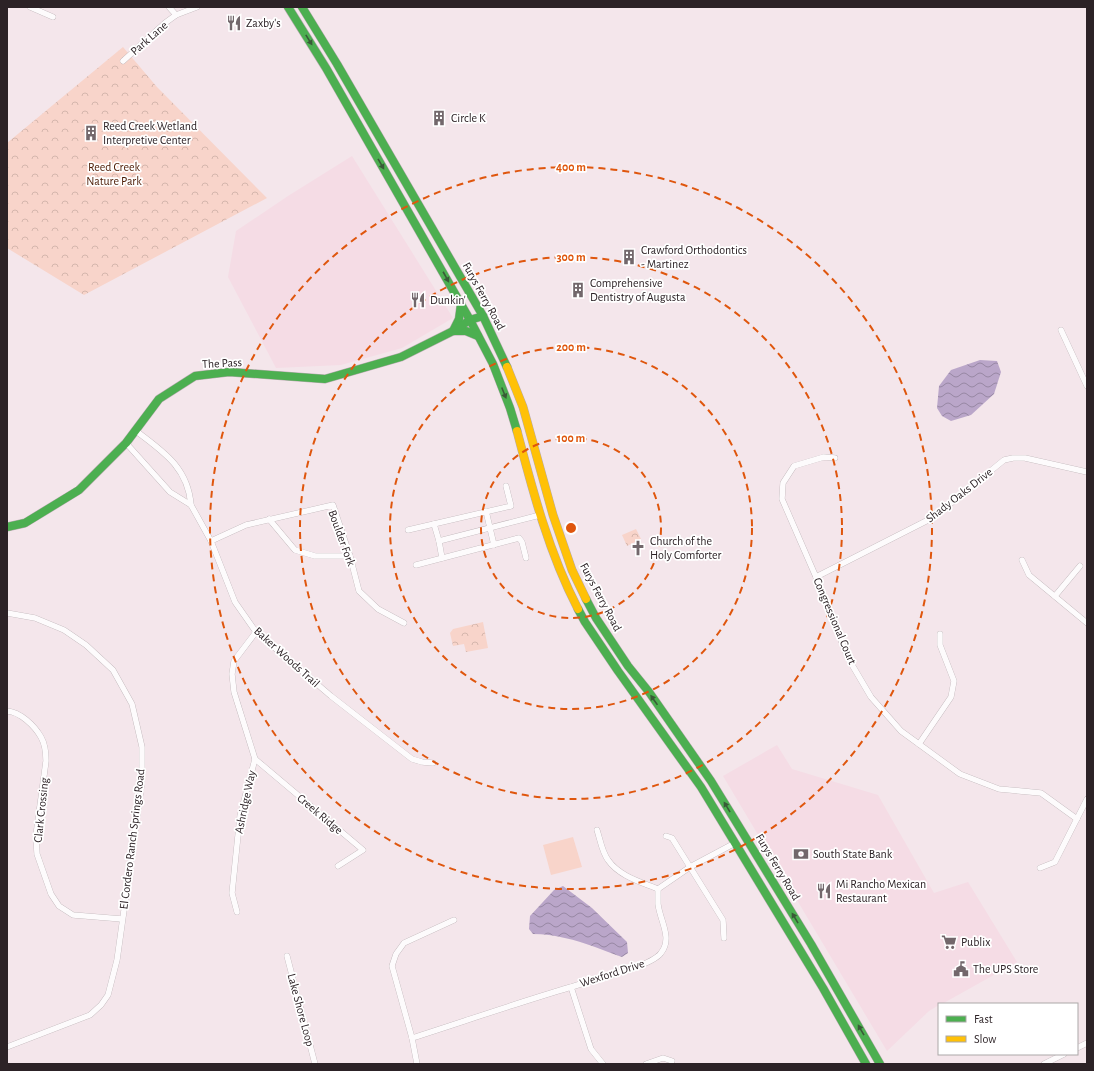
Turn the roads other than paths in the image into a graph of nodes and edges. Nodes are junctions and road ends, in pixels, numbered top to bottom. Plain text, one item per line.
1 (30, 7) edge
2 (169, 7) edge
3 (197, 7) edge
4 (288, 7) edge
5 (302, 7) edge
6 (176, 15) junction
7 (53, 17) dead end
8 (123, 61) dead end
9 (380, 138) junction
10 (370, 144) junction
11 (461, 304) junction
12 (483, 316) junction
13 (470, 320) junction
14 (1061, 330) dead end
15 (453, 331) junction
16 (478, 336) junction
17 (1087, 386) edge
18 (136, 431) junction
19 (126, 444) junction
20 (835, 458) dead end
21 (1087, 472) edge
22 (506, 486) dead end
23 (191, 505) junction
24 (486, 511) junction
25 (540, 515) junction
26 (269, 519) junction
27 (434, 524) junction
28 (7, 527) edge
29 (490, 528) junction
30 (408, 530) dead end
31 (211, 541) junction
32 (439, 541) junction
33 (494, 545) junction
34 (350, 556) junction
35 (442, 558) junction
36 (526, 558) dead end
37 (1022, 560) dead end
38 (416, 565) dead end
39 (1080, 566) dead end
40 (816, 577) junction
41 (1055, 596) junction
42 (7, 613) edge
43 (404, 623) dead end
44 (1087, 623) edge
45 (256, 632) junction
46 (940, 634) dead end
47 (7, 711) edge
48 (919, 744) junction
49 (255, 759) junction
50 (433, 762) dead end
51 (1087, 799) edge
52 (1077, 819) junction
53 (597, 830) dead end
54 (666, 836) dead end
55 (735, 843) junction
56 (338, 866) dead end
57 (690, 867) junction
58 (1040, 868) dead end
59 (658, 889) junction
60 (237, 912) dead end
61 (122, 919) junction
62 (454, 920) dead end
63 (724, 938) dead end
64 (287, 956) dead end
65 (571, 987) junction
66 (412, 1038) junction
67 (1087, 1043) edge
68 (7, 1047) edge
69 (1078, 1048) edge
70 (1062, 1055) edge
71 (672, 1061) dead end
72 (315, 1064) edge
73 (417, 1064) edge
74 (603, 1064) edge
75 (646, 1064) edge
76 (866, 1064) edge
77 (880, 1064) edge
78 (1044, 1064) edge

1 - 7 street
2 - 6 street
3 - 6 street, Park Lane
4 -> 10 main road, Furys Ferry Road
5 - 9 main road, Furys Ferry Road
6 - 8 street, Park Lane
9 - 10 main road
9 - 12 main road, Furys Ferry Road
10 -> 11 main road, Furys Ferry Road
11 - 13 main road, Furys Ferry Road
11 - 15 main road
12 - 13 main road, The Pass
77 -> 12 main road, Furys Ferry Road
13 - 15 main road, The Pass
13 - 16 main road, Furys Ferry Road
14 - 17 street
15 - 16 main road
15 - 18 main road, The Pass
16 -> 25 main road, Furys Ferry Road
18 - 19 main road, The Pass
18 - 23 street, Baker Woods Trail
19 - 23 street, Baker Woods Trail
19 - 28 main road, The Pass
20 - 40 street, Congressional Court
21 - 40 street, Shady Oaks Drive
22 - 24 street
23 - 31 street, Baker Woods Trail
24 - 27 street
24 - 29 street
25 - 29 street
25 - 55 main road, Furys Ferry Road
26 - 31 street, Boulder Fork
26 - 34 street
26 - 34 street, Boulder Fork
27 - 30 street
27 - 32 street
29 - 32 street
29 - 33 street
31 - 45 street, Baker Woods Trail
32 - 35 street
33 - 35 street
33 - 36 street
34 - 43 street, Boulder Fork
35 - 38 street
37 - 41 street
39 - 41 street
40 - 48 street, Congressional Court
41 - 44 street
42 - 61 street, El Cordero Ranch Springs Road
45 - 49 street, Ashridge Way
45 - 50 street, Baker Woods Trail
46 - 48 street
47 - 61 street, Clark Crossing
48 - 52 street, Congressional Court
49 - 56 street, Creek Ridge
49 - 60 street, Ashridge Way
51 - 52 street
52 - 58 street
53 - 59 street
54 - 57 street
55 - 57 street
55 - 76 main road, Furys Ferry Road
57 - 59 street
57 - 63 street
59 - 65 street, Wexford Drive
61 - 68 street, El Cordero Ranch Springs Road
62 - 66 street
64 - 72 street, Lake Shore Loop
65 - 66 street, Wexford Drive
65 - 74 street
66 - 73 street
67 - 69 street
70 - 78 street
71 - 75 street

